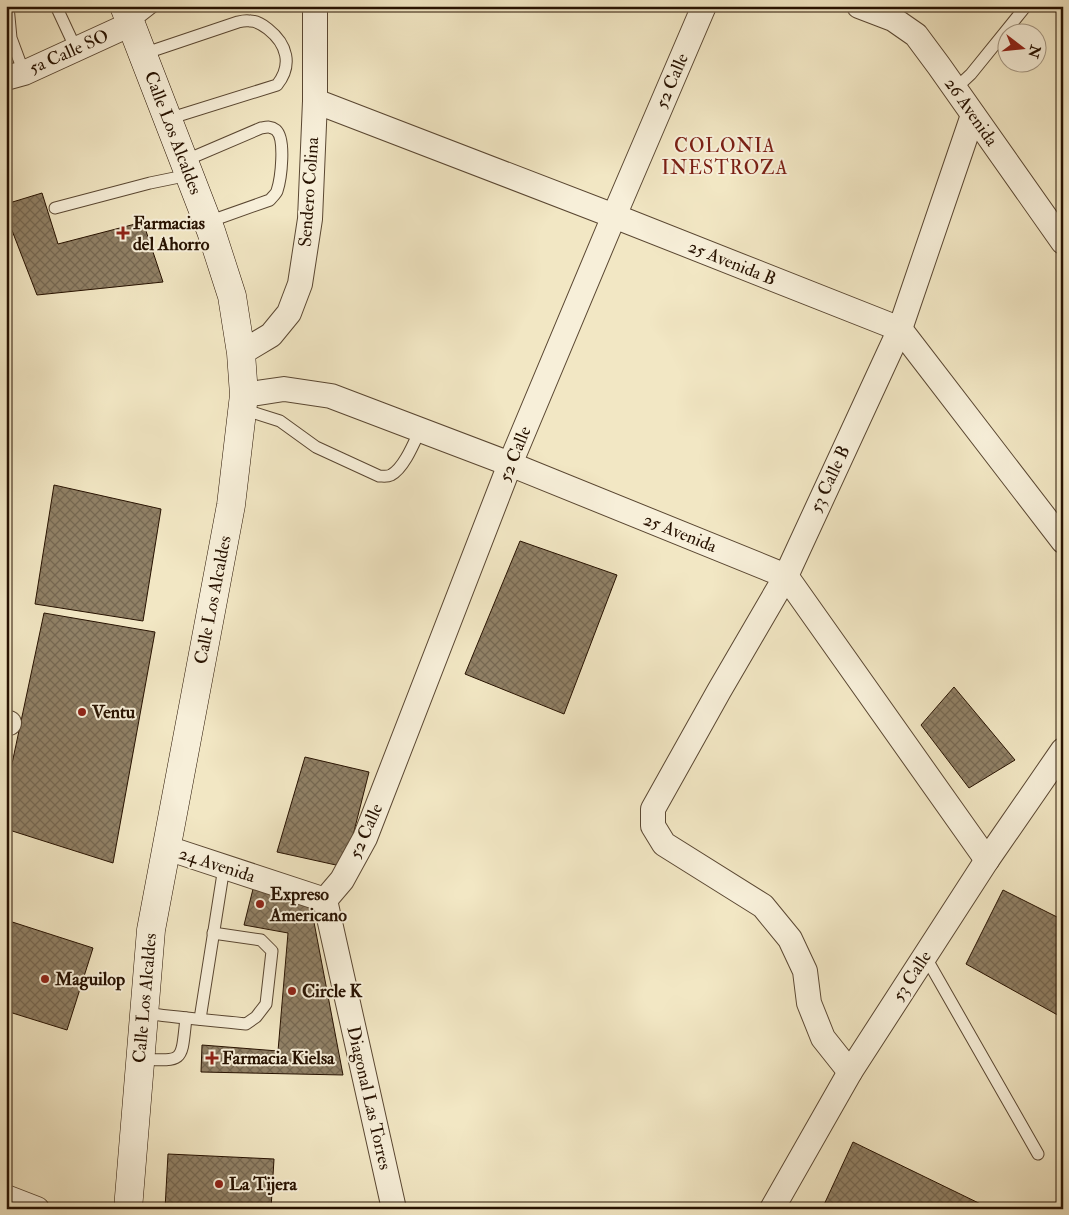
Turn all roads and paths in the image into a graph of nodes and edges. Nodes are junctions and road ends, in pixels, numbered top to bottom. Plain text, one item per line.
1 (8, 6) edge
2 (56, 6) edge
3 (154, 6) edge
4 (315, 6) edge
5 (704, 6) edge
6 (859, 6) edge
7 (1026, 6) edge
8 (128, 15) edge
9 (76, 49) junction
10 (142, 54) junction
11 (15, 75) edge
12 (955, 89) junction
13 (315, 101) junction
14 (973, 115) junction
15 (168, 120) junction
16 (186, 168) junction
17 (55, 208) dead end
18 (614, 216) junction
19 (208, 222) junction
20 (1063, 242) edge
21 (900, 329) junction
22 (241, 353) junction
23 (243, 402) junction
24 (420, 430) junction
25 (510, 464) junction
26 (1063, 540) edge
27 (786, 576) junction
28 (1063, 750) edge
29 (167, 848) junction
30 (987, 860) junction
31 (224, 867) junction
32 (325, 900) junction
33 (213, 933) junction
34 (925, 956) junction
35 (143, 1013) junction
36 (186, 1018) junction
37 (200, 1019) junction
38 (139, 1060) junction
39 (850, 1072) junction
40 (1038, 1154) dead end
41 (6, 1197) edge
42 (37, 1209) edge
43 (128, 1209) edge
44 (394, 1209) edge
45 (772, 1209) edge

1 - 11 lane
2 - 9 lane
3 - 8 lane
4 - 13 street, Sendero Colina
5 - 18 street, 52 Calle
6 - 12 street, 26 Avenida
7 - 12 lane
8 - 9 street, 5a Calle SO
8 - 10 main road, Calle Los Alcaldes
9 - 11 street, 5a Calle SO
10 - 15 main road, Calle Los Alcaldes
10 - 15 lane
12 - 14 street, 26 Avenida
13 - 18 street, 25 Avenida B
13 - 22 street, Sendero Colina
14 - 20 street, 26 Avenida
14 - 21 street, 53 Calle B
15 - 16 main road, Calle Los Alcaldes
16 - 17 lane
16 - 19 main road, Calle Los Alcaldes
16 - 19 lane
18 - 21 street, 25 Avenida B
18 - 25 street, 52 Calle
19 - 22 main road, Calle Los Alcaldes
21 - 26 street
21 - 27 street, 53 Calle B
22 - 23 main road, Calle Los Alcaldes
23 - 24 street, 25 Avenida
23 - 24 lane
23 - 29 main road, Calle Los Alcaldes
24 - 25 street, 25 Avenida
25 - 27 street, 25 Avenida
25 - 32 street, 52 Calle
27 - 30 street
27 - 39 street, 53 Calle B
28 - 30 street, 53 Calle
29 - 31 street, 24 Avenida
29 - 35 main road, Calle Los Alcaldes
30 - 34 street, 53 Calle
31 - 32 street, 24 Avenida
31 - 33 lane
32 - 44 street, Diagonal Las Torres
33 - 37 lane
33 - 37 lane
34 - 39 street, 53 Calle
34 - 40 lane
35 - 36 lane
35 - 38 main road, Calle Los Alcaldes
36 - 37 lane
36 - 38 lane
38 - 43 main road, Calle Los Alcaldes
39 - 45 street, 53 Calle
41 - 42 street

